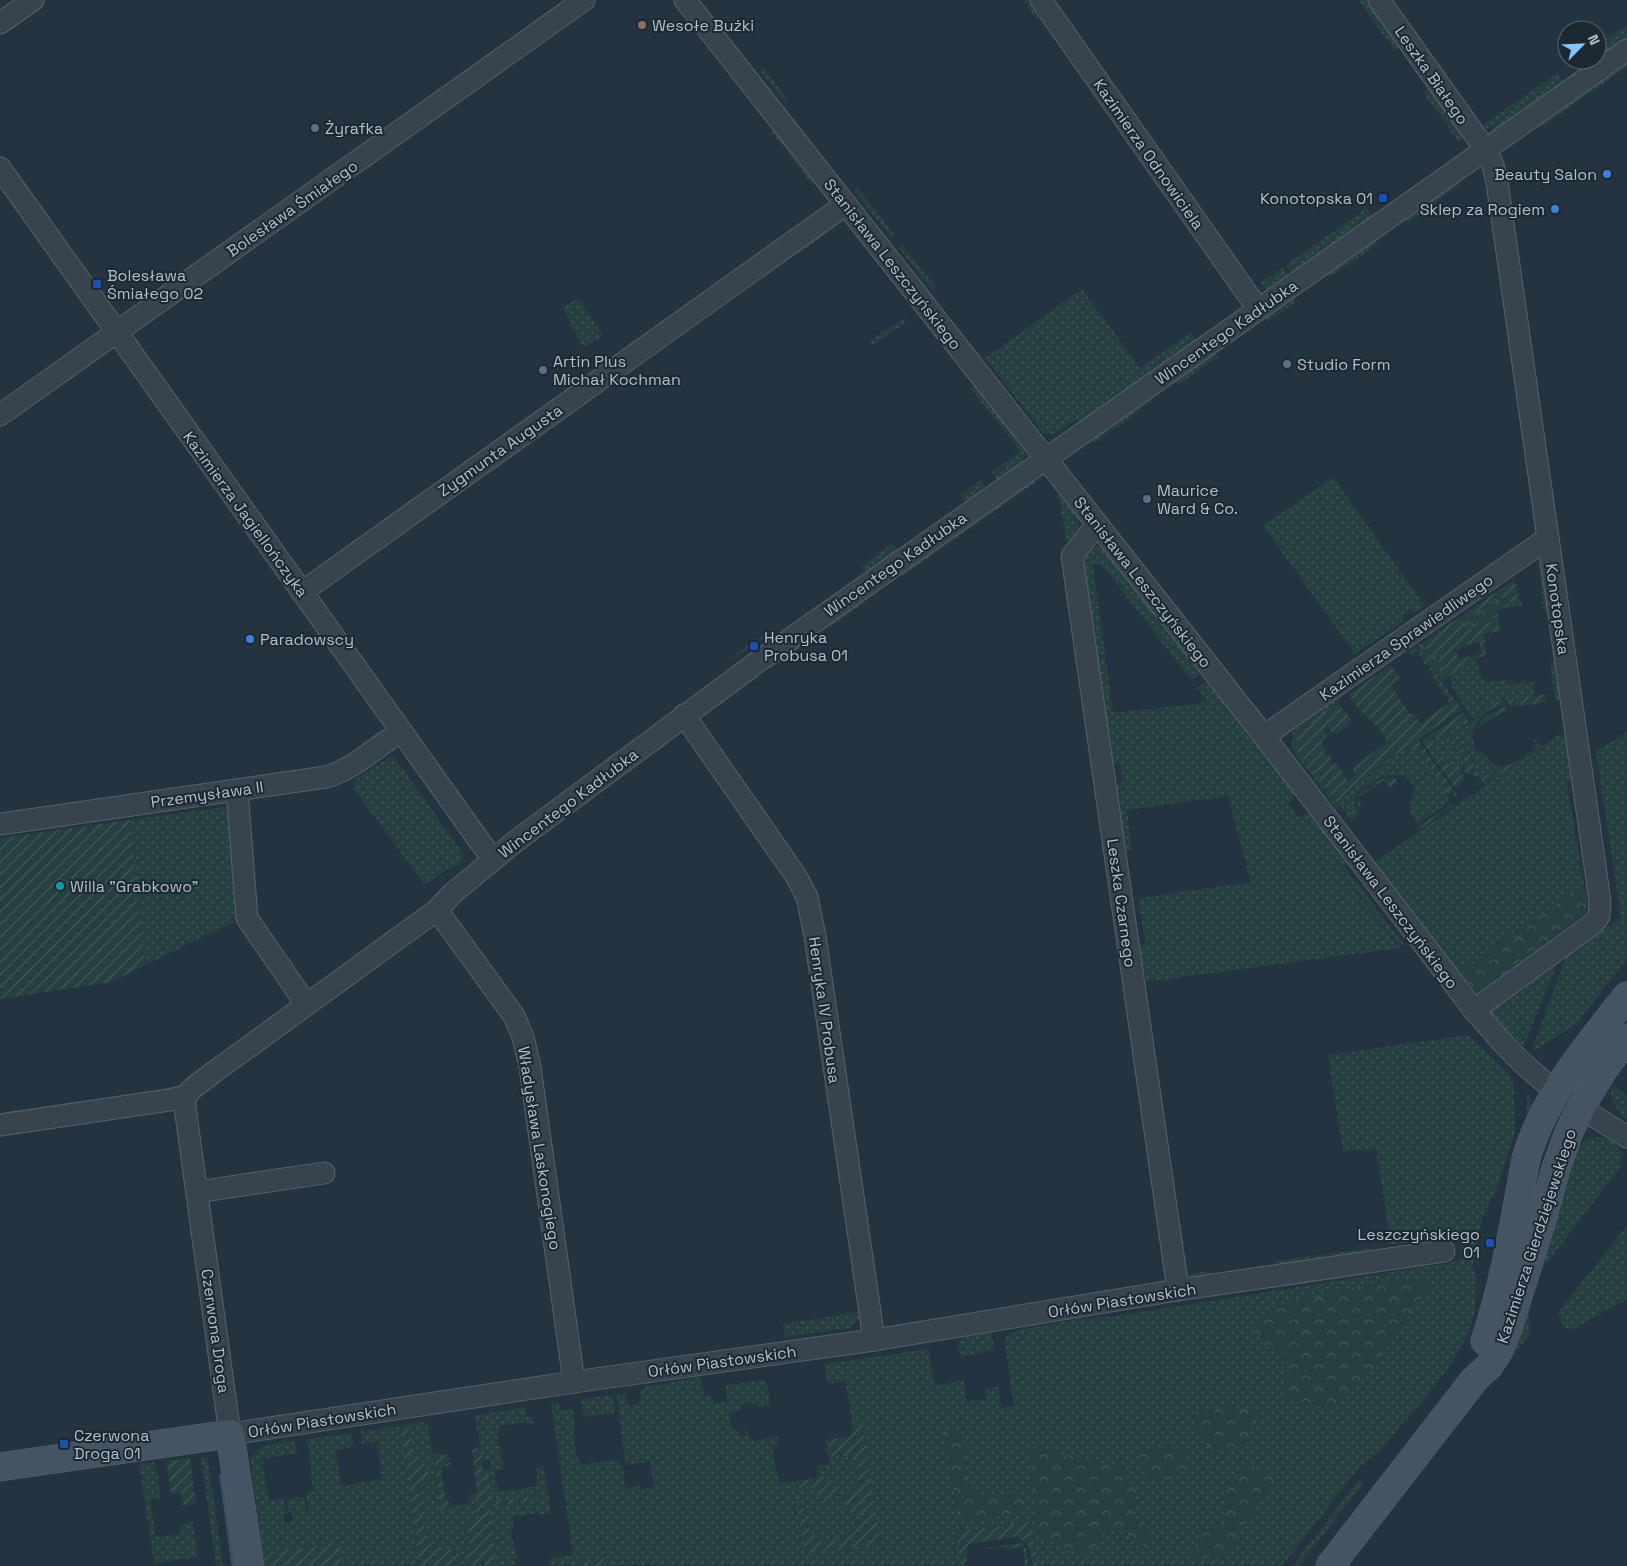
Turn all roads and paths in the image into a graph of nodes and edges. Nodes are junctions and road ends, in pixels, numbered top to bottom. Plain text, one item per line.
1 (33, 0) edge
2 (584, 0) edge
3 (684, 0) edge
4 (1040, 0) edge
5 (1379, 0) edge
6 (0, 23) edge
7 (1627, 50) edge
8 (1485, 149) junction
9 (0, 168) edge
10 (846, 204) junction
11 (1258, 309) junction
12 (116, 332) junction
13 (0, 415) edge
14 (1046, 458) junction
15 (1097, 524) junction
16 (1548, 538) junction
17 (302, 592) junction
18 (684, 715) junction
19 (401, 730) junction
20 (1264, 736) junction
21 (237, 790) junction
22 (0, 824) edge
23 (493, 860) junction
24 (437, 910) junction
25 (1627, 996) edge
26 (306, 1004) junction
27 (1474, 1010) junction
28 (1627, 1038) edge
29 (1557, 1092) junction
30 (185, 1096) junction
31 (1581, 1107) junction
32 (0, 1125) edge
33 (1627, 1137) edge
34 (324, 1173) dead end
35 (197, 1192) junction
36 (1444, 1251) dead end
37 (1178, 1290) junction
38 (874, 1340) junction
39 (1474, 1380) junction
40 (574, 1382) junction
41 (230, 1434) junction
42 (0, 1467) edge
43 (250, 1566) edge
44 (1330, 1566) edge

1 - 6 street
2 - 12 street, Bolesława Śmiałego
3 - 10 street, Stanisława Leszczyńskiego
4 - 11 street, Kazimierza Odnowiciela
5 - 8 street, Leszka Białego
7 - 8 street, Wincentego Kadłubka
8 - 11 street, Wincentego Kadłubka
8 - 16 street, Konotopska
9 - 12 street, Kazimierza Jagiellończyka
10 - 14 street, Stanisława Leszczyńskiego
10 - 17 street, Zygmunta Augusta
11 - 14 street, Wincentego Kadłubka
12 - 13 street, Bolesława Śmiałego
12 - 17 street, Kazimierza Jagiellończyka
14 - 15 street, Stanisława Leszczyńskiego
14 - 18 street, Wincentego Kadłubka
15 - 20 street, Stanisława Leszczyńskiego
15 - 37 street, Leszka Czarnego
16 - 20 street, Kazimierza Sprawiedliwego
16 - 27 street, Konotopska
17 - 19 street, Kazimierza Jagiellończyka
18 - 23 street, Wincentego Kadłubka
18 - 38 street, Henryka IV Probusa
19 - 21 street, Przemysława II
19 - 23 street, Kazimierza Jagiellończyka
20 - 27 street, Stanisława Leszczyńskiego
21 - 22 street, Przemysława II
21 - 26 street
23 - 24 street, Wincentego Kadłubka
24 - 26 street, Wincentego Kadłubka
24 - 40 street, Władysława Laskonogiego
25 - 29 street, Kazimierza Gierdziejewskiego
26 - 30 street, Wincentego Kadłubka
27 - 29 street, Stanisława Leszczyńskiego
28 - 31 street, Kazimierza Gierdziejewskiego
29 - 31 street, Stanisława Leszczyńskiego
29 - 39 street, Kazimierza Gierdziejewskiego
30 - 32 street, Wincentego Kadłubka
30 - 35 street, Czerwona Droga
31 - 33 street, Stanisława Leszczyńskiego
31 - 39 street, Kazimierza Gierdziejewskiego
34 - 35 street
35 - 41 street, Czerwona Droga
36 - 37 street, Orłów Piastowskich
37 - 38 street, Orłów Piastowskich
38 - 40 street, Orłów Piastowskich
39 - 44 street, Kazimierza Gierdziejewskiego
40 - 41 street, Orłów Piastowskich
41 - 42 street, Orłów Piastowskich
41 - 43 street, Czerwona Droga

